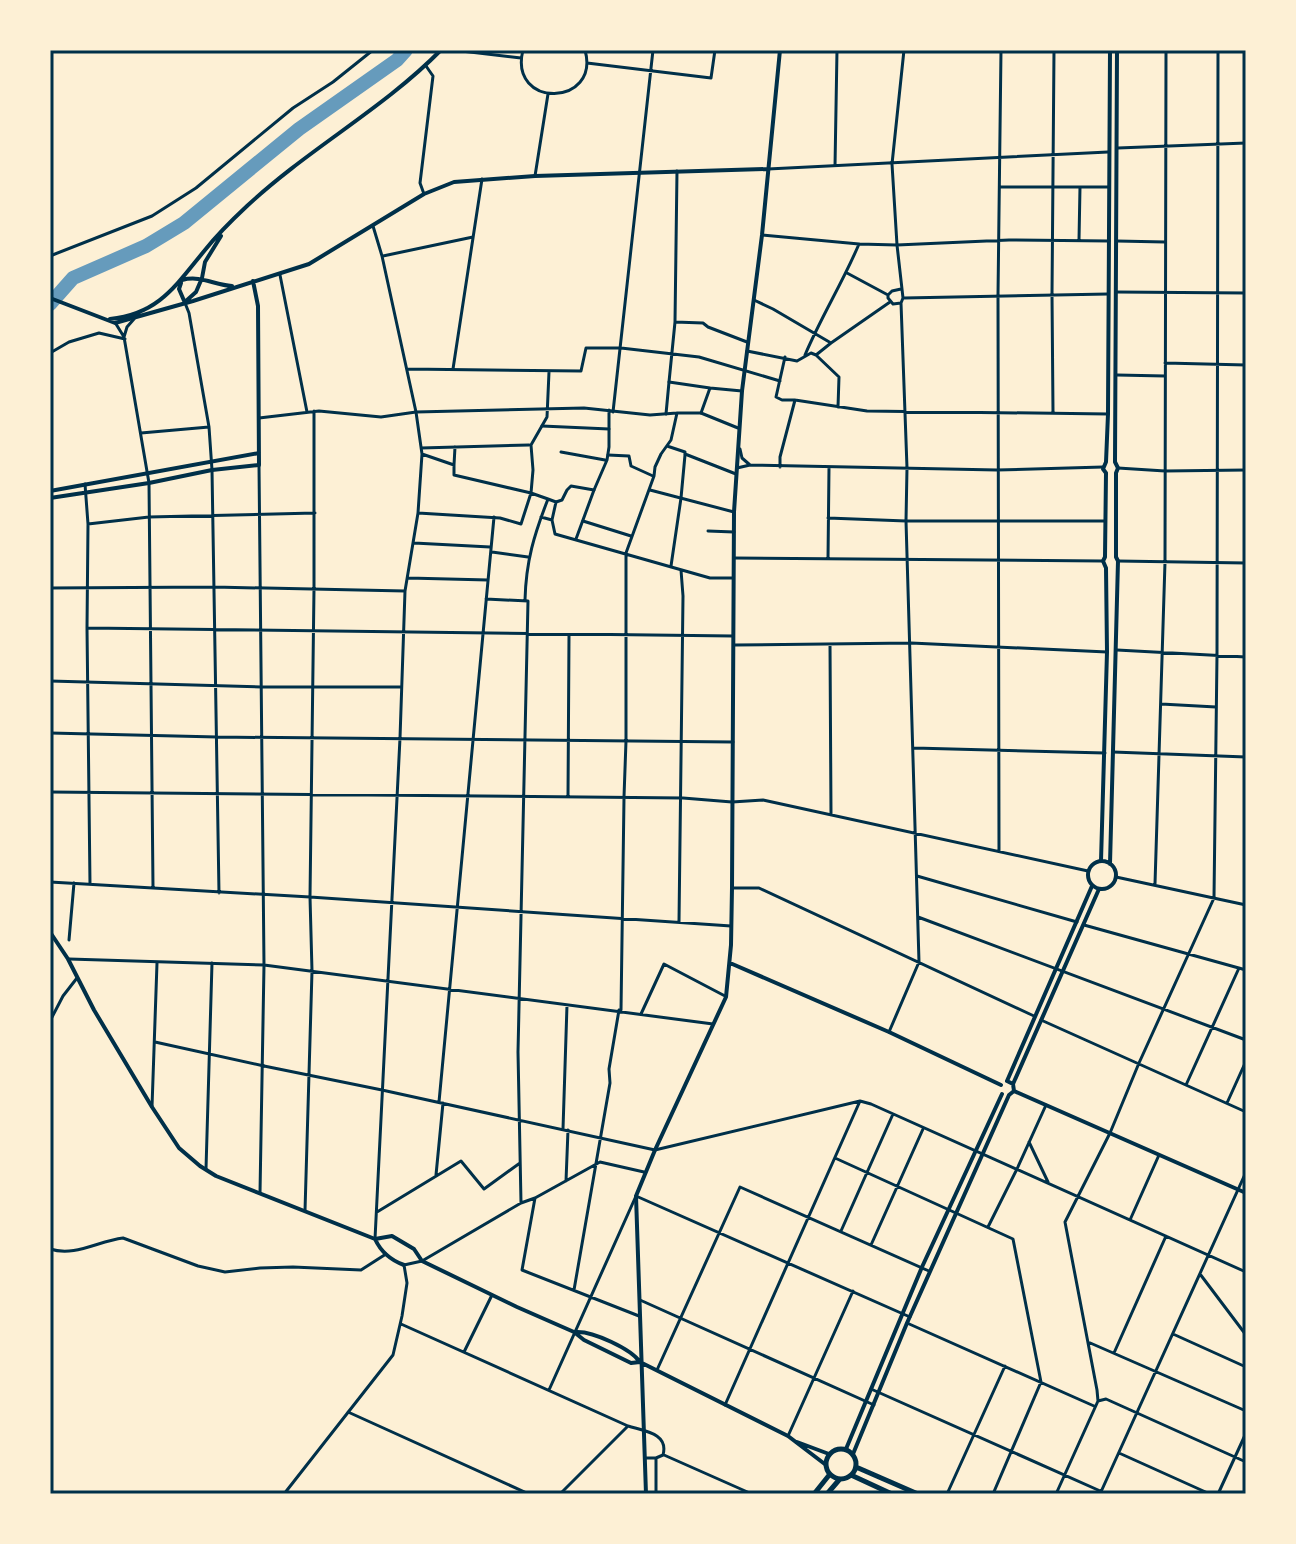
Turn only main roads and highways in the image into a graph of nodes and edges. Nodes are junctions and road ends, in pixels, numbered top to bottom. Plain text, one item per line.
1 (856, 1467) junction
2 (830, 1474) junction
3 (851, 1475) junction
4 (840, 1479) junction
5 (814, 1494) edge
6 (827, 1494) edge
7 (892, 1494) edge
8 (918, 1494) edge

1 - 2 main road
1 - 3 main road
1 - 8 main road
2 - 4 main road
2 - 5 main road
3 - 4 main road
3 - 7 main road
4 - 6 main road

